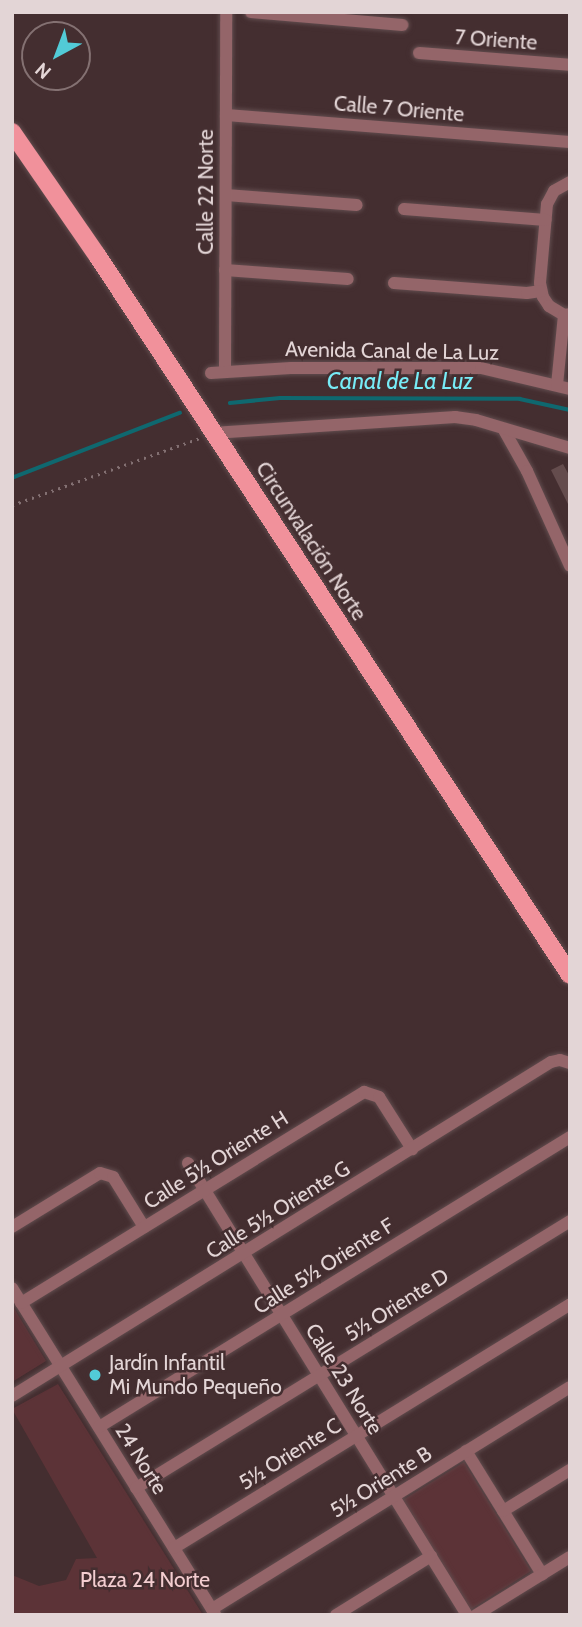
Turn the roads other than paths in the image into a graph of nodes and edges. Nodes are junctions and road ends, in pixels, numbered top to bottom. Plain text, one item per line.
1 (226, 12) edge
2 (251, 12) edge
3 (402, 25) dead end
4 (419, 53) dead end
5 (570, 65) edge
6 (226, 115) junction
7 (12, 132) edge
8 (570, 142) edge
9 (570, 182) edge
10 (226, 195) junction
11 (357, 205) dead end
12 (404, 209) dead end
13 (545, 220) junction
14 (225, 270) junction
15 (348, 279) dead end
16 (394, 283) dead end
17 (541, 291) junction
18 (567, 315) edge
19 (565, 355) edge
20 (225, 371) junction
21 (211, 373) dead end
22 (564, 387) edge
23 (504, 430) junction
24 (213, 433) junction
25 (570, 449) edge
26 (570, 566) edge
27 (570, 975) edge
28 (568, 1062) edge
29 (570, 1137) edge
30 (412, 1149) junction
31 (188, 1163) dead end
32 (205, 1190) junction
33 (570, 1221) edge
34 (12, 1227) edge
35 (144, 1227) junction
36 (244, 1254) junction
37 (12, 1288) edge
38 (21, 1303) junction
39 (570, 1304) edge
40 (282, 1315) junction
41 (61, 1366) junction
42 (319, 1375) junction
43 (570, 1387) edge
44 (12, 1396) edge
45 (99, 1427) junction
46 (356, 1435) junction
47 (466, 1451) junction
48 (570, 1470) edge
49 (136, 1488) junction
50 (393, 1496) junction
51 (503, 1511) junction
52 (174, 1548) junction
53 (430, 1556) junction
54 (570, 1557) edge
55 (542, 1574) junction
56 (213, 1612) edge
57 (336, 1615) edge
58 (467, 1615) edge
59 (476, 1615) edge

1 - 6 street, Calle 22 Norte
2 - 3 street
4 - 5 street, 7 Oriente
6 - 8 street, Calle 7 Oriente
6 - 10 street, Calle 22 Norte
7 - 24 main road, Circunvalación Norte
9 - 13 street
10 - 11 street
10 - 14 street, Calle 22 Norte
12 - 13 street
13 - 17 street
14 - 15 street
14 - 20 street, Calle 22 Norte
16 - 17 street
17 - 18 street
18 - 19 street
19 - 22 street
20 - 21 street, Avenida Canal de La Luz
20 - 22 street, Avenida Canal de La Luz
23 - 24 street
23 - 25 street
23 - 26 street
24 - 27 main road, Circunvalación Norte
28 - 30 street, Calle 5½ Oriente G
29 - 40 street, Calle 5½ Oriente F
30 - 32 street, Calle 5½ Oriente H
30 - 36 street, Calle 5½ Oriente G
31 - 32 street, Calle 23 Norte
32 - 35 street, Calle 5½ Oriente H
32 - 36 street, Calle 23 Norte
33 - 42 street, 5½ Oriente D
34 - 35 street
35 - 38 street, Calle 5½ Oriente H
36 - 40 street, Calle 23 Norte
36 - 41 street, Calle 5½ Oriente G
37 - 38 street, 24 Norte
38 - 41 street, 24 Norte
39 - 46 street, 5½ Oriente C
40 - 42 street, Calle 23 Norte
40 - 45 street, Calle 5½ Oriente F
41 - 44 street, Calle 5½ Oriente G
41 - 45 street, 24 Norte
42 - 46 street, Calle 23 Norte
42 - 49 street, 5½ Oriente D
43 - 47 street, 5½ Oriente B
45 - 49 street, 24 Norte
46 - 50 street, Calle 23 Norte
46 - 52 street, 5½ Oriente C
47 - 50 street, 5½ Oriente B
47 - 51 street
48 - 51 street
49 - 52 street, 24 Norte
50 - 53 street, Calle 23 Norte
50 - 56 street, 5½ Oriente B
51 - 55 street
52 - 56 street, 24 Norte
53 - 57 street
53 - 58 street, Calle 23 Norte
54 - 55 street
55 - 59 street

